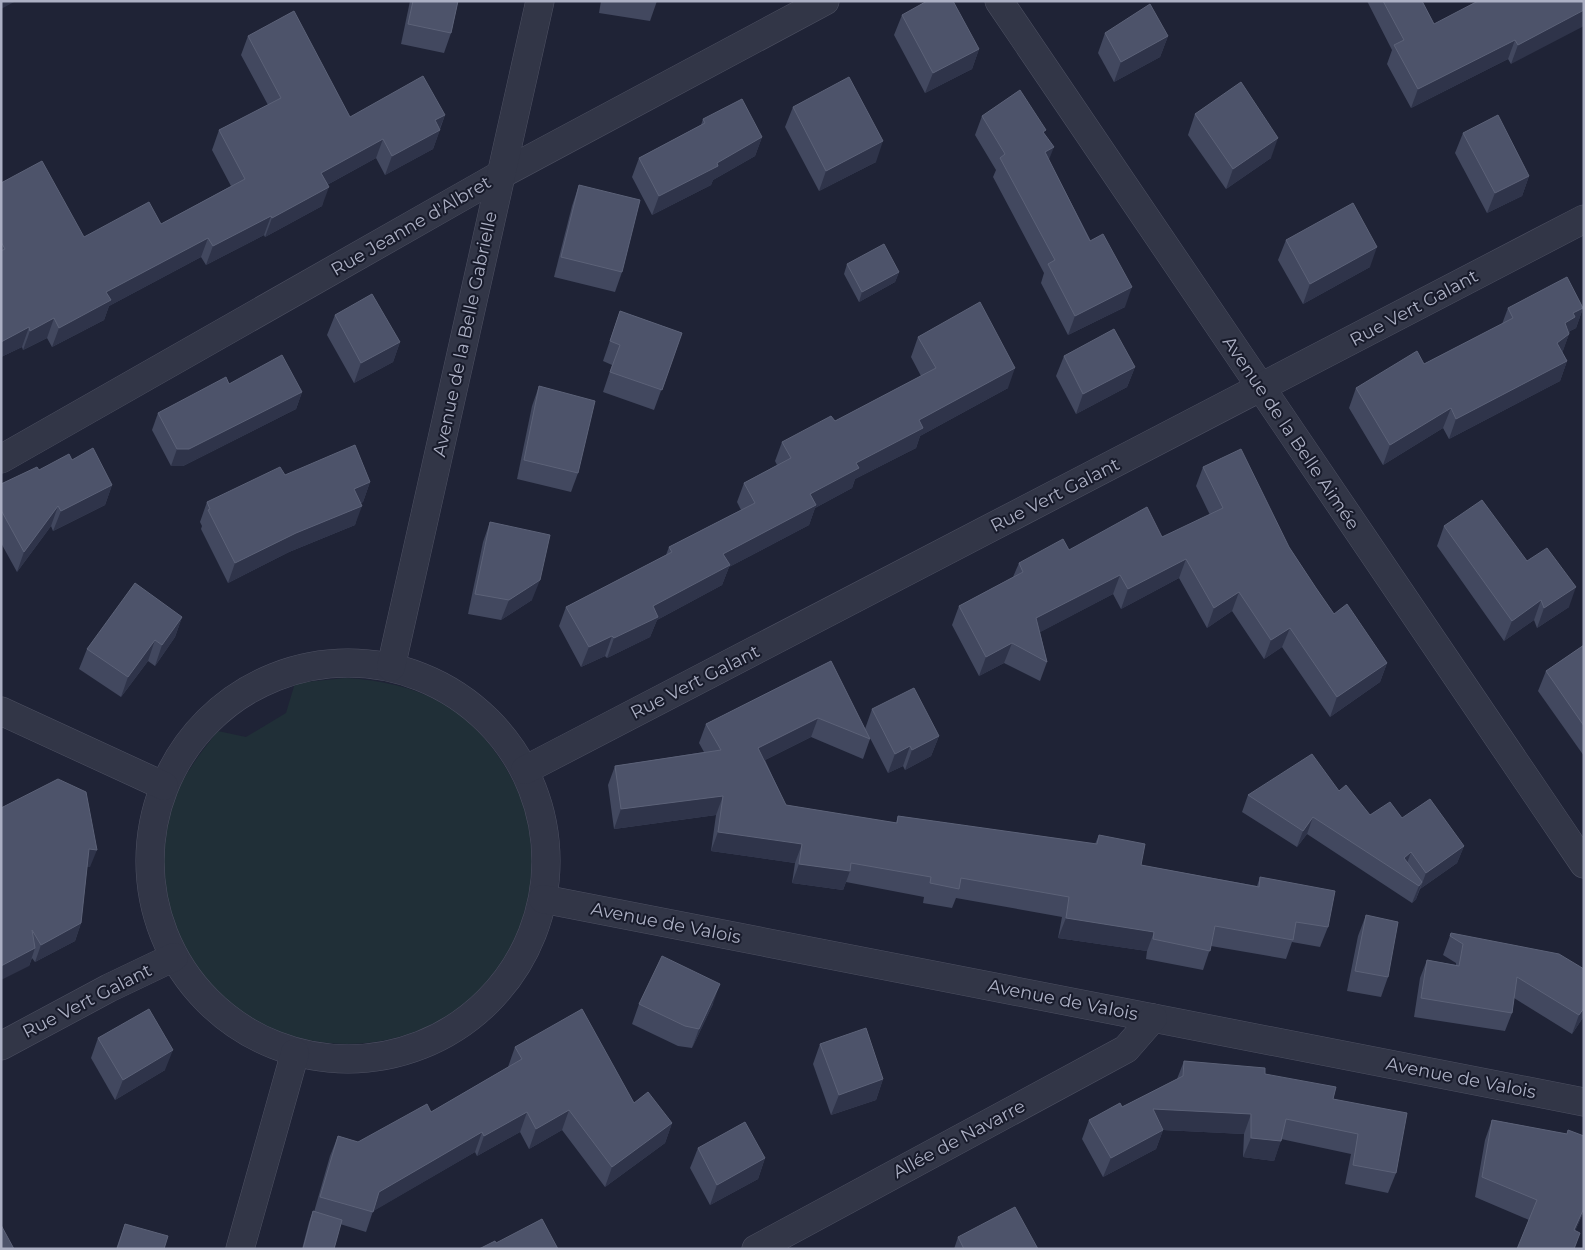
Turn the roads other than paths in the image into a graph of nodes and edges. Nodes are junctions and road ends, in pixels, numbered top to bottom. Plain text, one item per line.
1 (540, 1) edge
2 (825, 1) edge
3 (1000, 1) edge
4 (500, 175) junction
5 (1584, 219) edge
6 (1261, 388) junction
7 (1, 459) edge
8 (392, 667) junction
9 (1, 711) edge
10 (525, 770) junction
11 (164, 786) junction
12 (1584, 864) edge
13 (543, 899) junction
14 (174, 957) junction
15 (1153, 1018) junction
16 (1, 1046) edge
17 (295, 1053) junction
18 (1584, 1102) edge
19 (240, 1249) edge
20 (756, 1249) edge

1 - 4 street, Avenue de la Belle Gabrielle
2 - 4 street, Rue Jeanne d'Albret
3 - 6 street, Avenue de la Belle Aimée
4 - 7 street, Rue Jeanne d'Albret
4 - 8 street, Avenue de la Belle Gabrielle
5 - 6 street, Rue Vert Galant
6 - 10 street, Rue Vert Galant
6 - 12 street, Avenue de la Belle Aimée
8 - 10 street
8 - 11 street
9 - 11 street
10 - 13 street
11 - 14 street
13 - 15 street, Avenue de Valois
13 - 17 street
14 - 16 street, Rue Vert Galant
14 - 17 street
15 - 18 street, Avenue de Valois
15 - 20 street, Allée de Navarre
17 - 19 street

